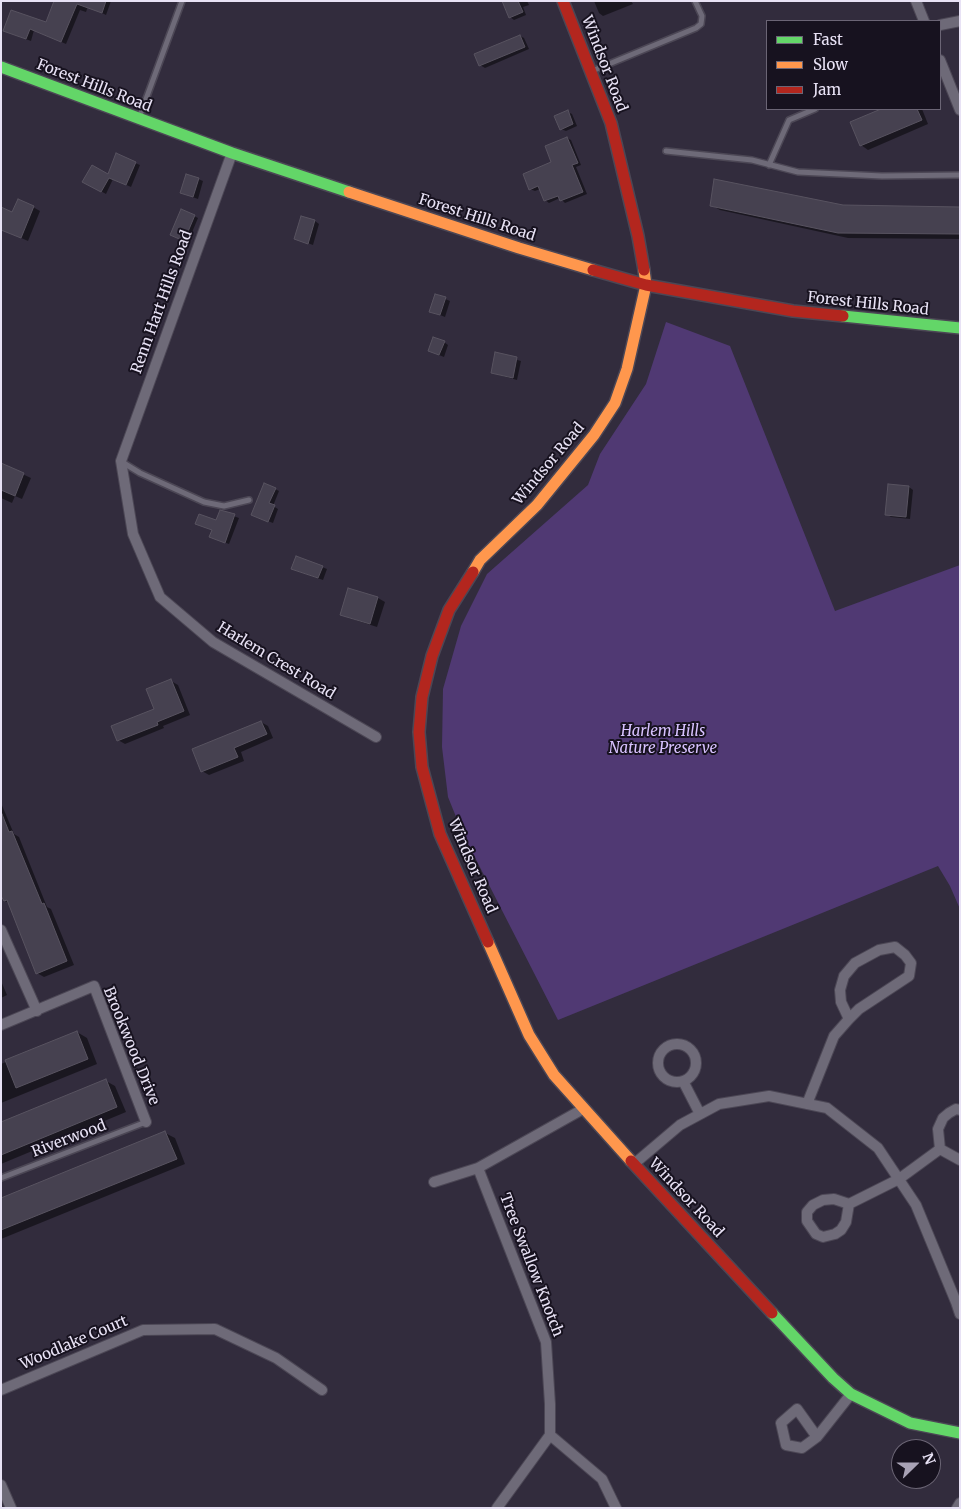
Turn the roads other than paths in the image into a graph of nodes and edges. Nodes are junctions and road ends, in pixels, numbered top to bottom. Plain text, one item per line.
1 (182, 1) edge
2 (563, 1) edge
3 (695, 1) edge
4 (916, 1) edge
5 (924, 20) edge
6 (960, 21) edge
7 (941, 25) edge
8 (941, 62) edge
9 (1, 67) edge
10 (592, 71) junction
11 (813, 110) edge
12 (960, 110) edge
13 (139, 119) junction
14 (666, 151) dead end
15 (232, 154) junction
16 (769, 165) junction
17 (960, 175) edge
18 (646, 285) junction
19 (960, 328) edge
20 (121, 461) junction
21 (249, 500) dead end
22 (376, 737) dead end
23 (1, 930) edge
24 (37, 1011) junction
25 (849, 1019) junction
26 (1, 1025) edge
27 (683, 1081) dead end
28 (807, 1104) junction
29 (583, 1109) junction
30 (960, 1110) edge
31 (700, 1114) junction
32 (146, 1122) joint
33 (940, 1149) junction
34 (960, 1160) edge
35 (634, 1164) junction
36 (478, 1168) junction
37 (1, 1178) edge
38 (899, 1179) junction
39 (434, 1182) dead end
40 (849, 1204) junction
41 (960, 1314) edge
42 (1, 1390) edge
43 (322, 1390) dead end
44 (851, 1394) junction
45 (960, 1433) edge
46 (550, 1434) junction
47 (817, 1437) dead end
48 (1, 1485) edge
49 (960, 1503) edge
50 (11, 1508) edge
51 (496, 1508) edge
52 (616, 1508) edge
53 (957, 1508) edge

1 - 13 lane
2 - 10 street, Windsor Road
3 - 10 lane
4 - 5 street
6 - 7 street
8 - 12 street
9 - 13 street, Forest Hills Road
10 - 18 street, Windsor Road
11 - 16 lane
13 - 15 street, Forest Hills Road
14 - 16 lane
15 - 18 street, Forest Hills Road
15 - 20 street, Renn Hart Hills Road
16 - 17 lane
18 - 19 street, Forest Hills Road
18 - 29 street, Windsor Road
20 - 21 lane
20 - 22 street, Harlem Crest Road
23 - 24 street
24 - 26 street, Brookwood Drive
24 - 32 street, Brookwood Drive
25 - 25 street
25 - 28 street
27 - 31 street
28 - 31 street
28 - 38 street
29 - 35 street, Windsor Road
29 - 36 street
30 - 33 street
31 - 35 street
32 - 37 lane, Riverwood
33 - 34 street
33 - 38 street
35 - 44 street, Windsor Road
36 - 39 street
36 - 46 street, Tree Swallow Knotch
38 - 40 street
38 - 41 street
40 - 40 street
42 - 43 street, Woodlake Court
44 - 45 street, Windsor Road
44 - 47 street
46 - 51 street
46 - 52 street
48 - 50 street
49 - 53 street

